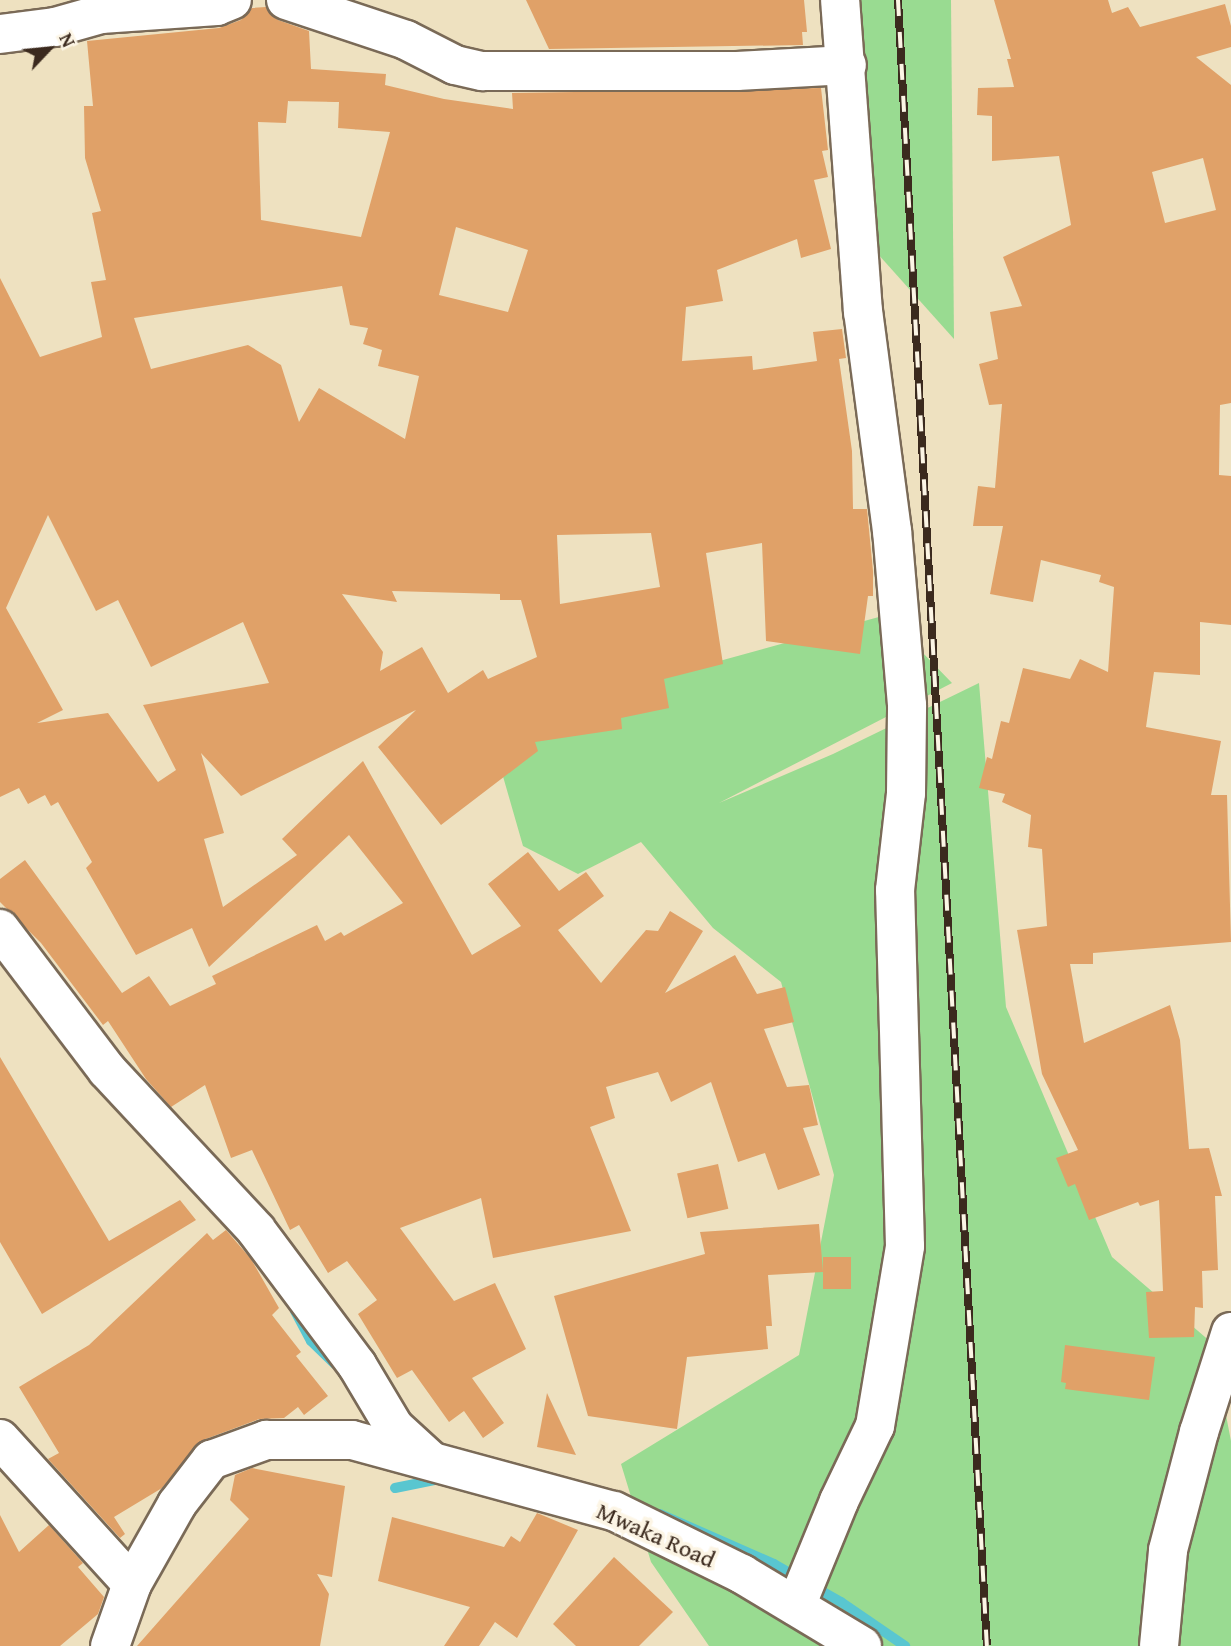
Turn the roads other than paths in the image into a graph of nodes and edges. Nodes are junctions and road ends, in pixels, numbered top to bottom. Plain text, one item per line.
1 (232, 0) edge
2 (286, 0) edge
3 (840, 0) edge
4 (0, 34) edge
5 (848, 65) junction
6 (0, 929) edge
7 (1231, 1332) edge
8 (0, 1439) edge
9 (433, 1463) junction
10 (132, 1584) junction
11 (796, 1606) junction
12 (110, 1646) edge
13 (862, 1646) edge
14 (1159, 1646) edge

1 - 4 street
2 - 5 street
3 - 5 street
5 - 11 street
6 - 9 street
7 - 14 street
8 - 10 street
9 - 10 street, Mwaka Road
9 - 11 street, Mwaka Road
10 - 12 street, Mwaka Road
11 - 13 street, Mwaka Road

